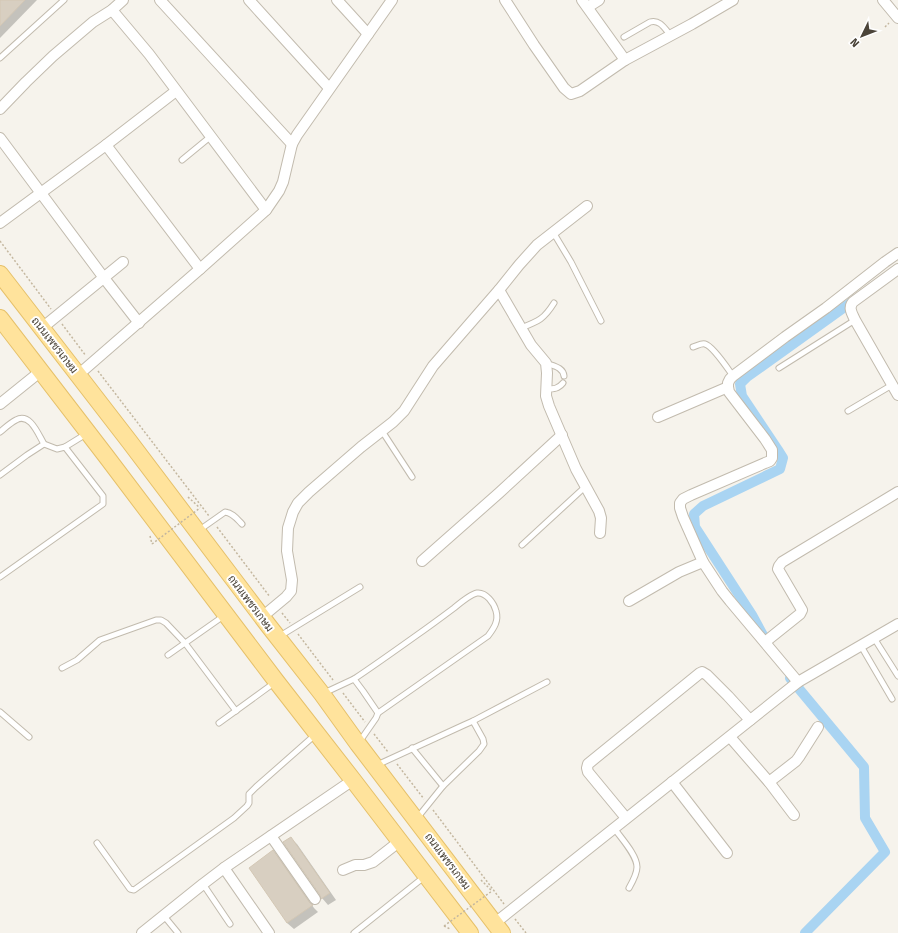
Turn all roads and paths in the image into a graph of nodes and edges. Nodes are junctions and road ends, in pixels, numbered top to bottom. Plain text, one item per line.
1 (64, 0) edge
2 (123, 0) edge
3 (160, 0) edge
4 (249, 0) edge
5 (337, 0) edge
6 (392, 0) edge
7 (505, 0) edge
8 (599, 0) edge
9 (733, 0) edge
10 (883, 0) edge
11 (585, 4) edge
12 (112, 10) junction
13 (898, 18) edge
14 (368, 34) junction
15 (671, 36) junction
16 (624, 37) dead end
17 (0, 58) edge
18 (625, 60) junction
19 (329, 88) junction
20 (176, 92) junction
21 (0, 109) edge
22 (210, 137) junction
23 (0, 138) edge
24 (292, 144) junction
25 (106, 145) junction
26 (182, 160) dead end
27 (41, 193) junction
28 (587, 206) dead end
29 (266, 210) junction
30 (0, 223) edge
31 (553, 232) junction
32 (0, 241) edge
33 (898, 253) edge
34 (123, 262) dead end
35 (200, 269) junction
36 (898, 269) edge
37 (0, 274) edge
38 (104, 278) junction
39 (499, 290) junction
40 (554, 302) dead end
41 (56, 316) junction
42 (0, 318) edge
43 (855, 320) junction
44 (601, 321) dead end
45 (139, 323) junction
46 (42, 328) junction
47 (521, 328) junction
48 (693, 348) dead end
49 (92, 363) junction
50 (546, 363) junction
51 (779, 368) dead end
52 (41, 371) junction
53 (78, 375) junction
54 (564, 376) dead end
55 (733, 376) junction
56 (563, 383) dead end
57 (892, 385) junction
58 (728, 387) junction
59 (546, 389) junction
60 (898, 395) edge
61 (0, 404) edge
62 (848, 411) dead end
63 (658, 417) dead end
64 (382, 431) junction
65 (0, 432) edge
66 (88, 433) junction
67 (562, 435) junction
68 (44, 444) junction
69 (65, 447) junction
70 (0, 475) edge
71 (412, 477) dead end
72 (586, 486) junction
73 (898, 492) edge
74 (188, 496) dead end
75 (212, 521) junction
76 (242, 524) dead end
77 (198, 532) junction
78 (600, 534) dead end
79 (152, 544) dead end
80 (522, 545) dead end
81 (422, 561) dead end
82 (703, 562) junction
83 (0, 577) edge
84 (360, 587) dead end
85 (629, 601) dead end
86 (276, 605) junction
87 (226, 615) junction
88 (262, 617) junction
89 (898, 624) edge
90 (294, 628) junction
91 (278, 638) junction
92 (874, 638) junction
93 (765, 642) junction
94 (185, 643) junction
95 (861, 646) junction
96 (168, 655) dead end
97 (62, 668) dead end
98 (898, 676) edge
99 (354, 679) junction
100 (276, 681) junction
101 (547, 682) dead end
102 (796, 684) junction
103 (338, 686) junction
104 (322, 694) junction
105 (892, 699) dead end
106 (236, 711) junction
107 (0, 712) edge
108 (378, 713) junction
109 (750, 720) junction
110 (473, 722) junction
111 (219, 723) dead end
112 (818, 726) dead end
113 (369, 727) junction
114 (317, 733) junction
115 (730, 737) junction
116 (29, 738) dead end
117 (358, 744) junction
118 (412, 748) junction
119 (392, 758) junction
120 (375, 766) junction
121 (353, 780) junction
122 (672, 782) junction
123 (769, 782) junction
124 (443, 786) junction
125 (428, 804) junction
126 (794, 815) dead end
127 (626, 818) junction
128 (416, 820) junction
129 (614, 828) junction
130 (271, 836) junction
131 (400, 841) junction
132 (97, 842) dead end
133 (726, 853) dead end
134 (224, 868) junction
135 (343, 870) dead end
136 (426, 875) junction
137 (481, 880) dead end
138 (203, 884) junction
139 (629, 888) dead end
140 (315, 899) dead end
141 (510, 912) junction
142 (164, 916) junction
143 (230, 924) dead end
144 (444, 926) dead end
145 (499, 928) edge
146 (142, 933) edge
147 (178, 933) edge
148 (269, 933) edge
149 (354, 933) edge
150 (470, 933) edge
151 (526, 933) edge

1 - 17 lane
2 - 12 street
3 - 24 street
4 - 19 street
5 - 14 street
6 - 14 street
7 - 18 street
8 - 11 street
9 - 15 street
10 - 13 street
11 - 18 street
12 - 20 street
12 - 21 street
14 - 19 street
15 - 16 lane
15 - 18 street
19 - 24 street
20 - 22 street
20 - 25 street
22 - 26 lane
22 - 29 street
23 - 27 street
24 - 29 street
25 - 27 street
25 - 35 street
27 - 30 street
27 - 38 street
28 - 31 street
29 - 35 street
31 - 39 street
31 - 44 lane
32 - 41 path
33 - 55 street
34 - 38 street
35 - 45 street
36 - 43 street
37 - 46 main road, ถนนเพชรเกษม
38 - 41 street
38 - 45 street
39 - 47 street
39 - 64 street
40 - 47 lane
41 - 46 street
41 - 49 path
42 - 52 main road
43 - 51 lane
43 - 57 street
45 - 49 street
46 - 53 main road, ถนนเพชรเกษม
47 - 50 street
48 - 55 lane
49 - 53 street
49 - 75 path
50 - 54 lane
50 - 59 street
52 - 61 street
52 - 66 main road
53 - 77 main road, ถนนเพชรเกษม
55 - 58 street
56 - 59 lane
57 - 60 street
57 - 62 lane
58 - 63 street
58 - 82 street
59 - 67 street
64 - 71 lane
64 - 86 street
65 - 68 lane
66 - 69 lane
66 - 87 main road
67 - 72 street
67 - 81 street
68 - 69 lane
68 - 70 lane
69 - 83 lane
72 - 78 street
72 - 80 lane
73 - 93 street
74 - 79 path, bridge
75 - 76 lane
75 - 77 lane
75 - 86 path
77 - 88 main road, ถนนเพชรเกษม
82 - 85 street
82 - 93 street
84 - 90 lane
86 - 88 street
86 - 90 path
87 - 94 lane
87 - 100 main road
88 - 91 main road, ถนนเพชรเกษม
89 - 92 street
90 - 91 lane
90 - 103 path
91 - 104 main road, ถนนเพชรเกษม
92 - 95 street
92 - 98 lane
93 - 102 street
94 - 96 lane
94 - 97 lane
94 - 106 lane
95 - 102 street
95 - 105 lane
99 - 103 lane
99 - 108 lane
99 - 108 lane
100 - 106 lane
100 - 114 main road
101 - 110 lane
102 - 109 street
103 - 104 lane
103 - 113 path
104 - 117 main road, ถนนเพชรเกษม
106 - 111 lane
107 - 116 lane
108 - 113 lane
109 - 115 street
109 - 127 street
110 - 118 lane
110 - 124 lane
112 - 123 street
113 - 117 lane
113 - 119 path
114 - 121 main road
114 - 132 lane
115 - 122 street
115 - 123 street
117 - 120 main road, ถนนเพชรเกษม
118 - 119 lane
118 - 124 lane
119 - 120 lane
119 - 125 path
120 - 128 main road, ถนนเพชรเกษม
121 - 130 street
121 - 131 main road
122 - 127 street
122 - 133 street
123 - 126 street
124 - 125 lane
125 - 128 lane
125 - 141 path
127 - 129 street
128 - 145 main road, ถนนเพชรเกษม
129 - 139 lane
129 - 141 street
130 - 134 street
130 - 140 street
131 - 135 street
131 - 136 main road
134 - 138 street
134 - 148 street
136 - 149 lane
136 - 150 main road
137 - 144 path, bridge
138 - 142 street
138 - 143 lane
141 - 145 street
141 - 151 path
142 - 146 street
142 - 147 lane

